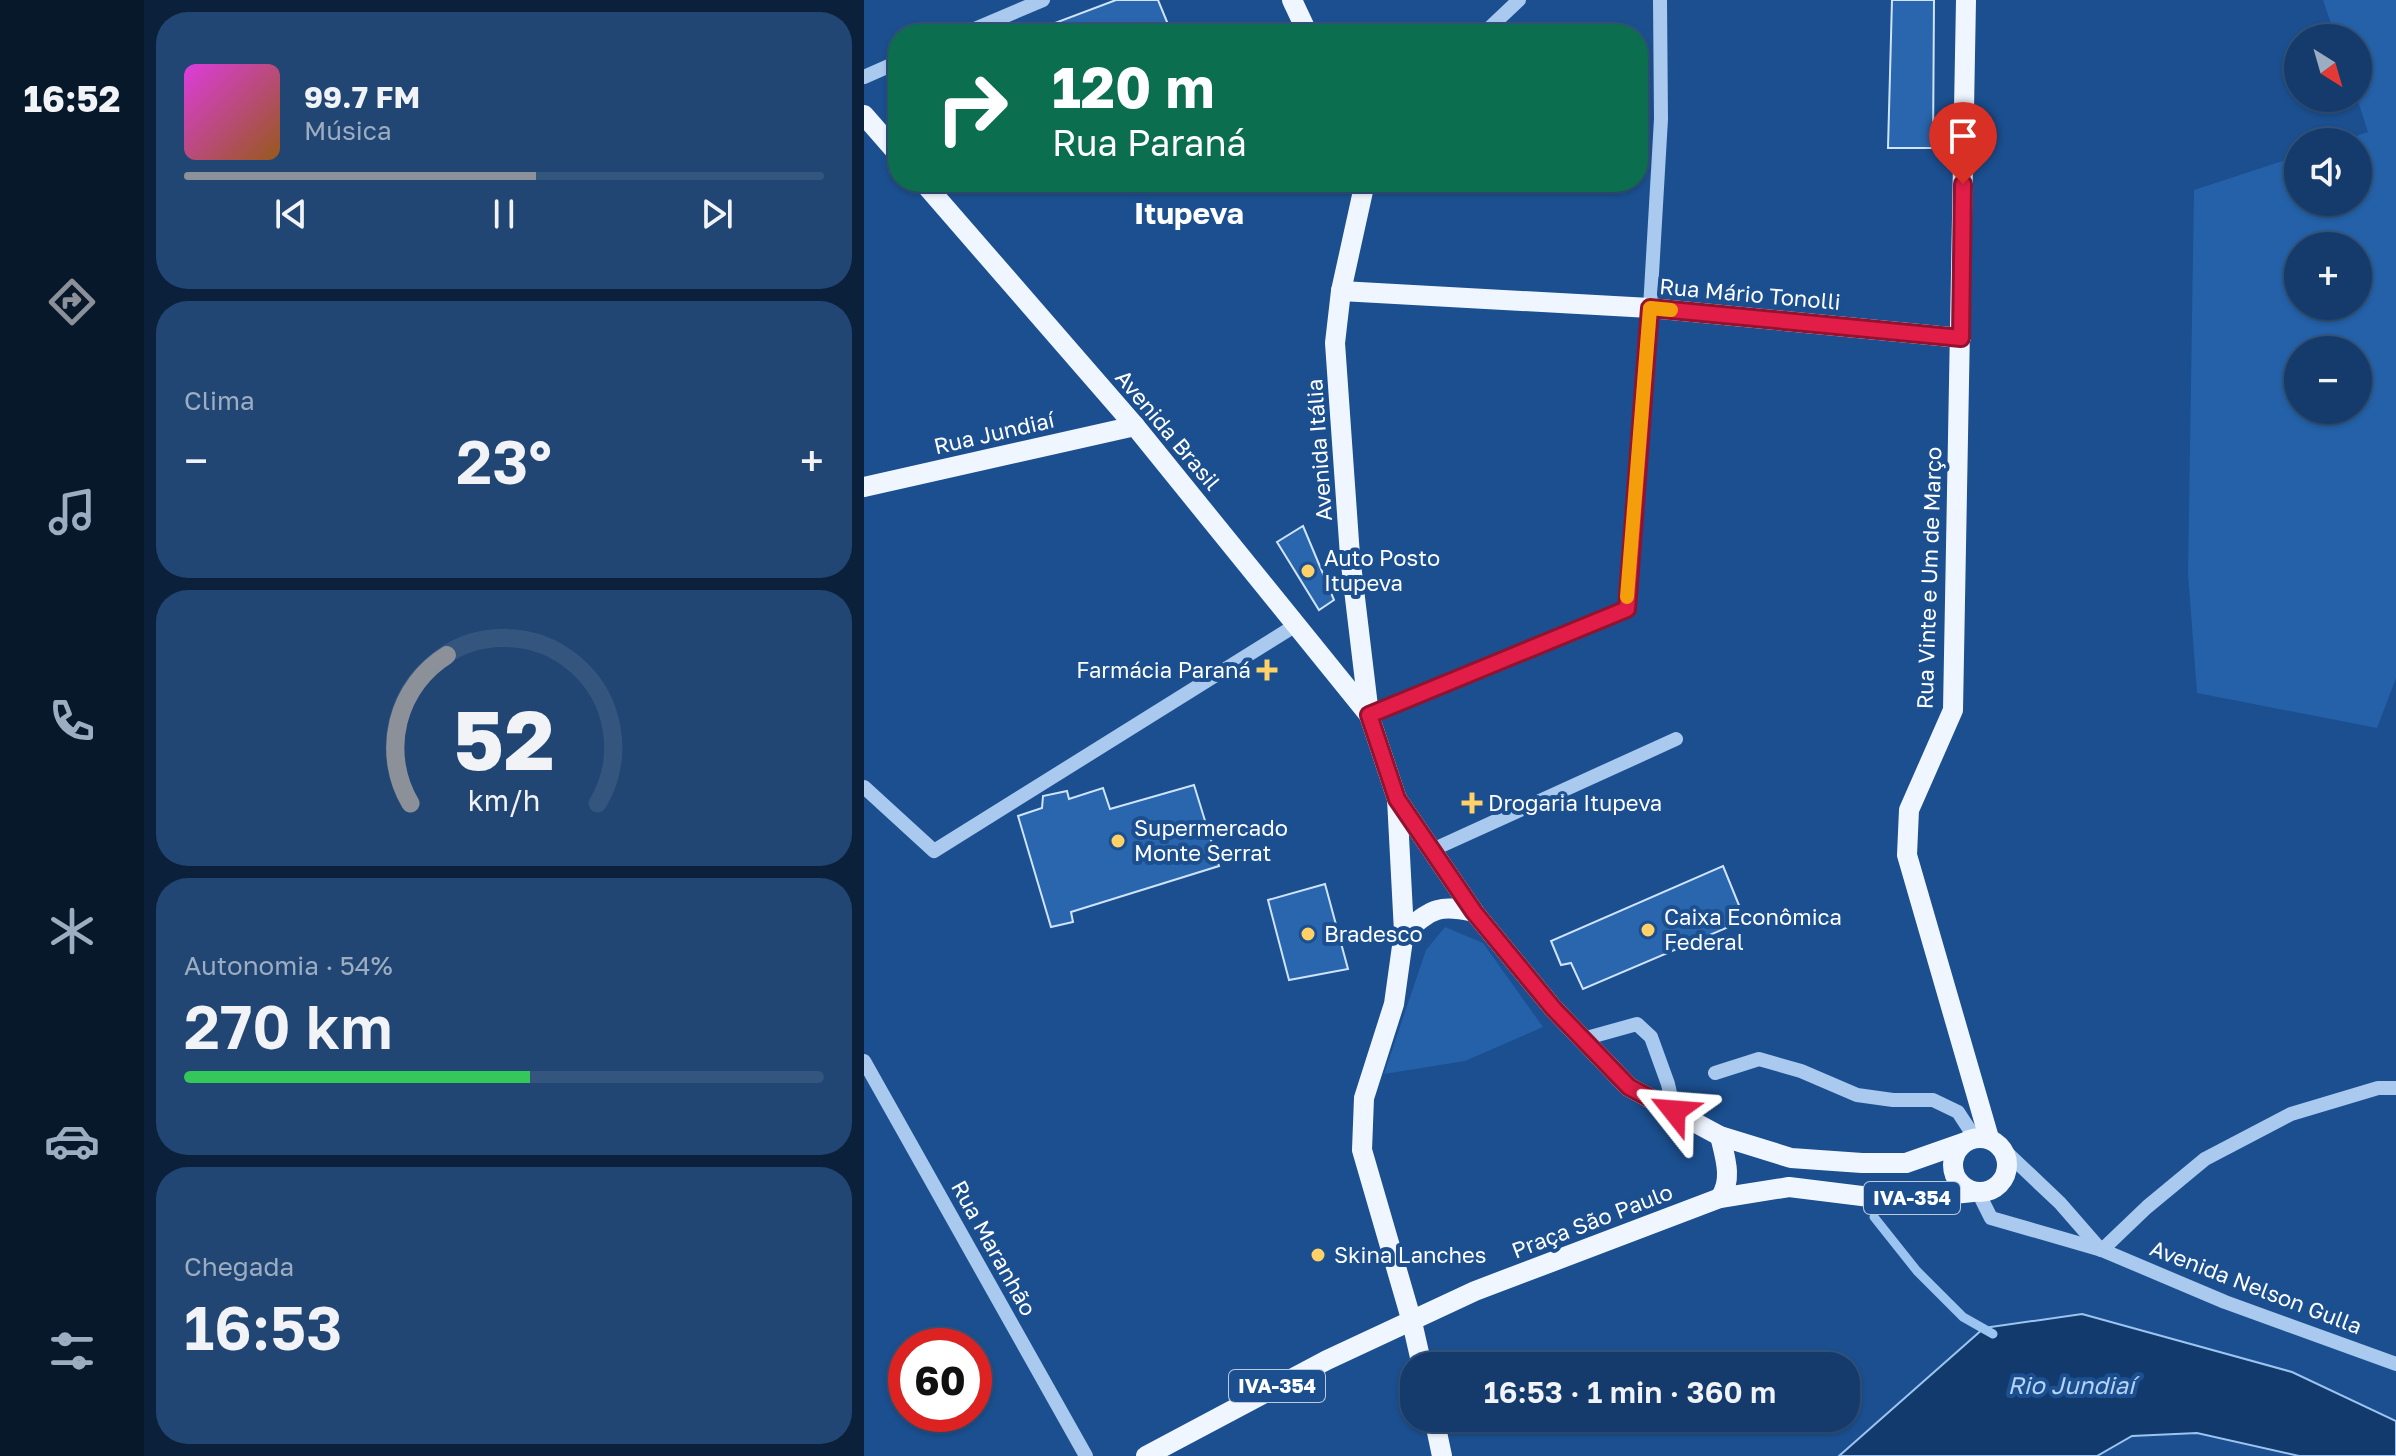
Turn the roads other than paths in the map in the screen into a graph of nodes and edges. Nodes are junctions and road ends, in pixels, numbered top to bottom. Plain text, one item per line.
1 (1043, 0) edge
2 (1292, 0) edge
3 (1519, 0) edge
4 (1660, 0) edge
5 (1966, 0) edge
6 (997, 24) edge
7 (1303, 24) edge
8 (1494, 24) edge
9 (888, 66) edge
10 (864, 77) edge
11 (864, 115) edge
12 (888, 143) edge
13 (932, 192) edge
14 (1363, 192) edge
15 (1341, 291) junction
16 (1650, 308) junction
17 (1961, 338) junction
18 (1135, 426) junction
19 (864, 487) edge
20 (1296, 625) junction
21 (1369, 715) junction
22 (1676, 739) dead end
23 (864, 787) edge
24 (1397, 799) junction
25 (1432, 850) junction
26 (1474, 912) junction
27 (1404, 932) junction
28 (1583, 1039) junction
29 (864, 1061) edge
30 (1715, 1073) dead end
31 (2396, 1088) edge
32 (1674, 1111) junction
33 (1720, 1136) junction
34 (1983, 1142) junction
35 (1975, 1192) junction
36 (1720, 1198) junction
37 (2102, 1250) junction
38 (1412, 1322) junction
39 (1419, 1352) edge
40 (2396, 1364) edge
41 (1437, 1432) edge
42 (1086, 1456) edge
43 (1146, 1456) edge
44 (1442, 1456) edge

1 - 6 street
2 - 7 main road
3 - 8 street
4 - 16 street
5 - 17 main road, Rua Vinte e Um de Março
9 - 10 street
11 - 12 main road
13 - 18 main road, Avenida Brasil
14 - 15 main road, Avenida Itália
15 - 16 main road, Rua Mário Tonolli
15 - 21 main road, Avenida Itália
16 - 17 main road, Rua Mário Tonolli
16 - 21 street
17 - 34 main road, Rua Vinte e Um de Março
18 - 19 main road, Rua Jundiaí
18 - 20 main road, Avenida Brasil
20 - 21 main road, Avenida Brasil
20 - 23 street
21 - 24 main road
22 - 25 street
24 - 25 main road
24 - 27 main road
25 - 26 main road
26 - 27 main road
26 - 28 main road
27 - 38 main road
28 - 32 main road
28 - 32 street
29 - 42 street, Rua Maranhão
30 - 34 street
31 - 37 street
32 - 33 main road
33 - 34 main road
33 - 36 main road
34 - 35 main road
34 - 35 main road
34 - 37 street
35 - 36 main road, Praça São Paulo / IVA-354
35 - 37 street, IVA-354
36 - 38 main road, Praça São Paulo
37 - 40 street, Avenida Nelson Gulla / IVA-354
38 - 39 main road
38 - 43 main road, IVA-354
41 - 44 main road

